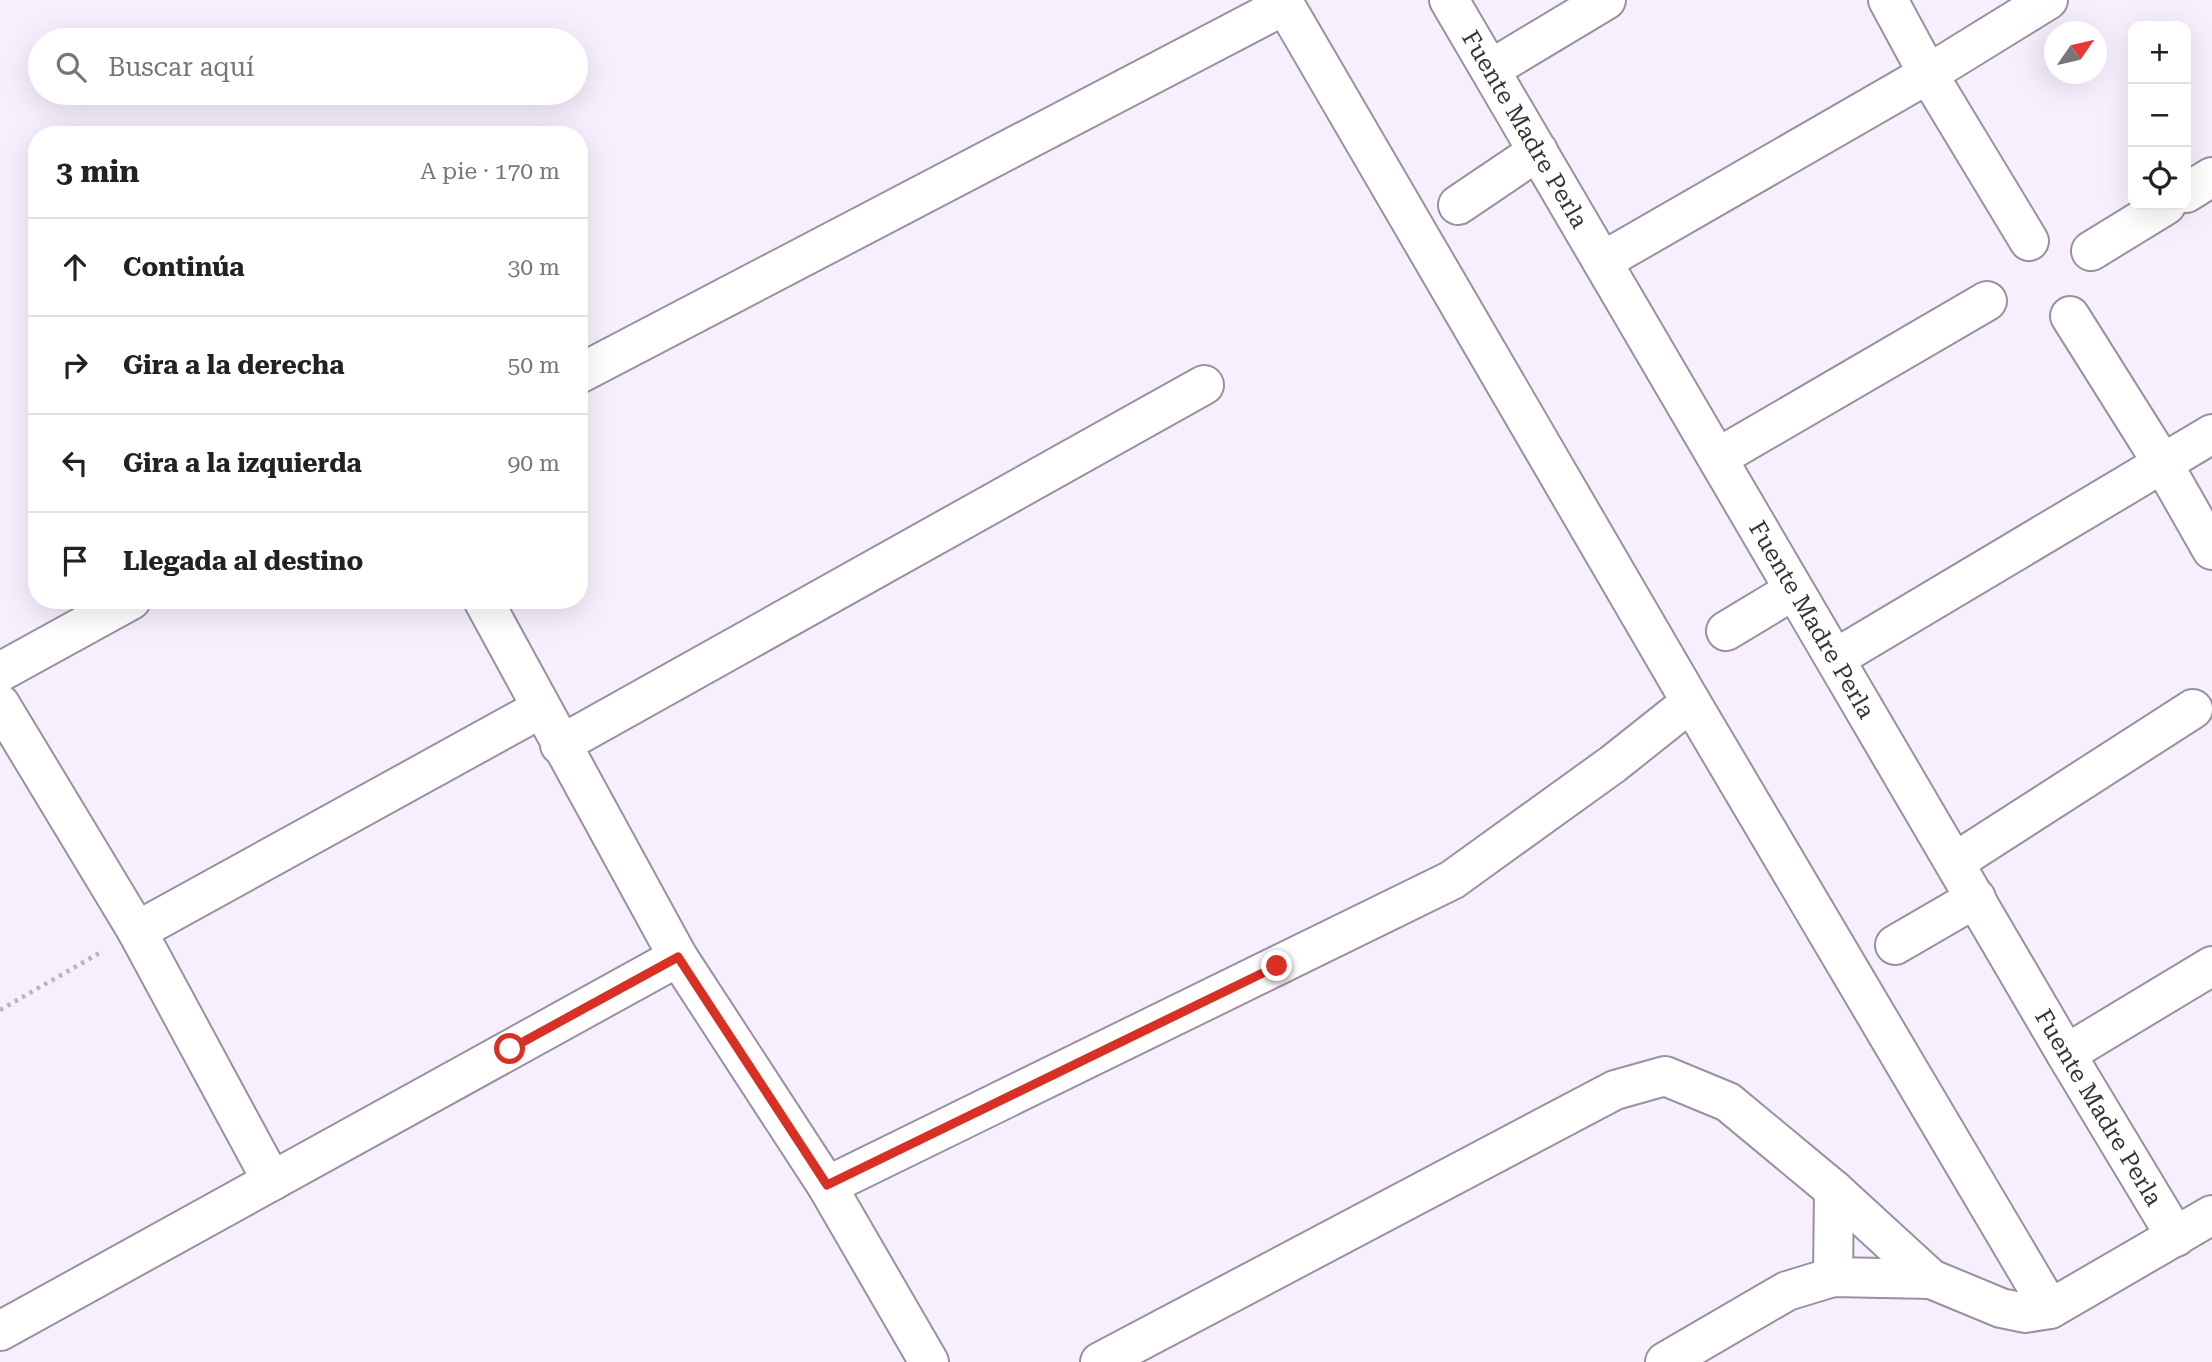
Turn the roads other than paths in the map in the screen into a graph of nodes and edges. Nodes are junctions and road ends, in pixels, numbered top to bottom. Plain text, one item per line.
1 (1450, 0) edge
2 (1606, 0) edge
3 (1888, 0) edge
4 (2048, 0) edge
5 (1284, 2) edge
6 (1491, 69) junction
7 (1928, 74) junction
8 (1538, 151) junction
9 (2212, 177) edge
10 (2191, 190) edge
11 (1458, 205) dead end
12 (2158, 210) edge
13 (2029, 241) dead end
14 (2091, 251) dead end
15 (1603, 261) junction
16 (1987, 301) dead end
17 (2070, 316) dead end
18 (588, 369) edge
19 (1203, 385) dead end
20 (2212, 435) edge
21 (1719, 457) junction
22 (2163, 464) junction
23 (2212, 550) edge
24 (1794, 590) junction
25 (115, 609) edge
26 (488, 609) edge
27 (1726, 632) dead end
28 (1836, 659) junction
29 (0, 673) edge
30 (1691, 702) junction
31 (0, 704) edge
32 (540, 709) junction
33 (2193, 709) dead end
34 (560, 745) junction
35 (1955, 862) junction
36 (1976, 898) junction
37 (137, 931) junction
38 (1895, 945) dead end
39 (678, 957) junction
40 (2212, 966) edge
41 (2066, 1054) junction
42 (271, 1181) junction
43 (827, 1185) junction
44 (1833, 1190) junction
45 (2212, 1215) edge
46 (2176, 1237) junction
47 (1833, 1278) junction
48 (1931, 1279) junction
49 (2050, 1309) junction
50 (0, 1331) edge
51 (929, 1362) edge
52 (1100, 1362) edge
53 (1665, 1362) edge

1 - 6 street, Fuente Madre Perla
2 - 6 street
3 - 7 street
4 - 7 street
5 - 18 street
5 - 30 street
6 - 8 street, Fuente Madre Perla
7 - 13 street
7 - 15 street
8 - 11 street
8 - 15 street, Fuente Madre Perla
9 - 10 street
12 - 14 street
15 - 21 street, Fuente Madre Perla
16 - 21 street
17 - 22 street
19 - 34 street
20 - 22 street
21 - 24 street, Fuente Madre Perla
22 - 23 street
22 - 28 street
24 - 27 street
24 - 28 street, Fuente Madre Perla
25 - 29 street
26 - 32 street
28 - 35 street, Fuente Madre Perla
30 - 43 street
30 - 49 street
31 - 37 street
32 - 34 street
32 - 37 street
33 - 35 street
34 - 39 street
35 - 36 street, Fuente Madre Perla
36 - 38 street
36 - 41 street, Fuente Madre Perla
37 - 42 street
39 - 42 street
39 - 43 street
40 - 41 street
41 - 46 street, Fuente Madre Perla
42 - 50 street
43 - 51 street
44 - 47 street
44 - 48 street
44 - 52 street
45 - 46 street
46 - 49 street
47 - 48 street
47 - 53 street
48 - 49 street

